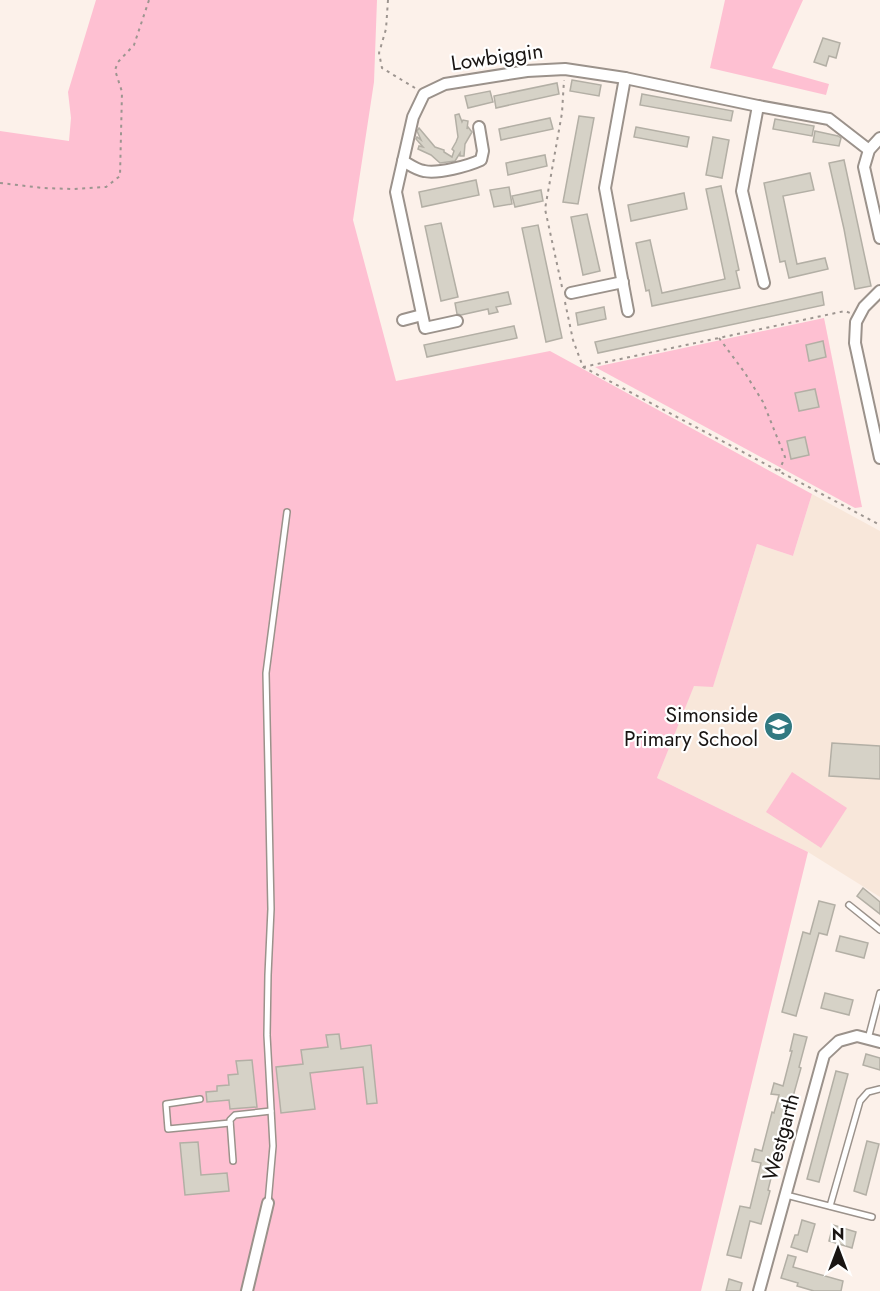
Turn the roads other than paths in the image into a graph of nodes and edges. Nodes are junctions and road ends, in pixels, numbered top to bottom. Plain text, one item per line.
1 (625, 78) junction
2 (758, 106) junction
3 (479, 127) dead end
4 (880, 138) edge
5 (869, 150) junction
6 (403, 161) junction
7 (878, 220) edge
8 (880, 238) edge
9 (623, 282) junction
10 (764, 283) dead end
11 (880, 291) edge
12 (571, 293) dead end
13 (628, 311) dead end
14 (422, 315) junction
15 (403, 320) dead end
16 (457, 321) dead end
17 (880, 458) edge
18 (287, 512) dead end
19 (849, 905) dead end
20 (880, 930) edge
21 (880, 993) edge
22 (868, 1039) junction
23 (880, 1042) edge
24 (880, 1089) edge
25 (200, 1099) dead end
26 (272, 1111) junction
27 (230, 1123) junction
28 (233, 1161) dead end
29 (785, 1195) junction
30 (268, 1203) joint
31 (830, 1206) junction
32 (872, 1217) dead end
33 (247, 1291) edge
34 (759, 1291) edge

1 - 2 street, Lowbiggin
1 - 6 street, Lowbiggin
1 - 9 street
2 - 5 street, Lowbiggin
2 - 10 street
3 - 6 street
4 - 5 street
5 - 7 street
6 - 14 street
7 - 8 street
9 - 12 street
9 - 13 street
11 - 17 street
14 - 15 street
14 - 16 street
18 - 26 lane
19 - 20 lane
21 - 22 lane
22 - 23 street, Westgarth
22 - 29 street, Westgarth
24 - 31 lane
25 - 27 lane
26 - 27 lane
26 - 30 lane
27 - 28 lane
29 - 31 lane
29 - 34 street, Westgarth
30 - 33 street
31 - 32 lane

